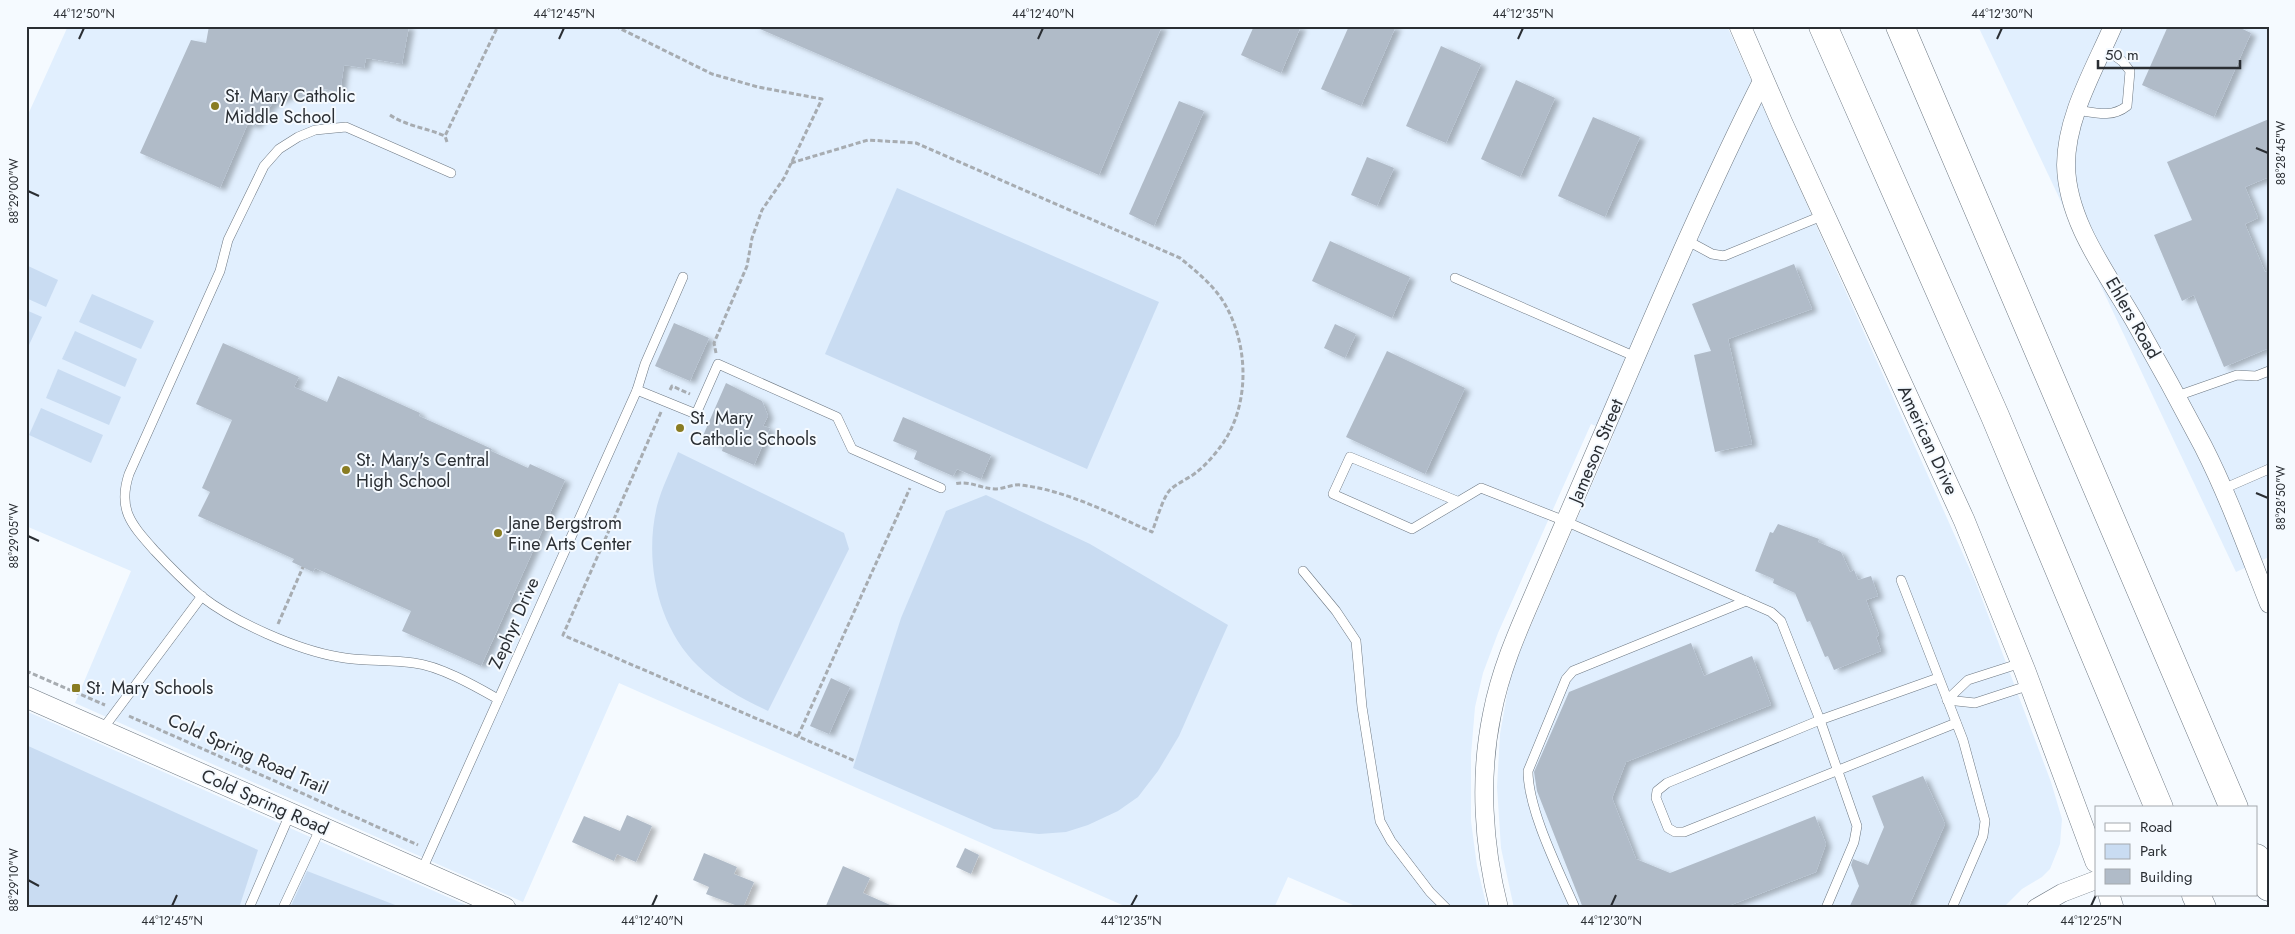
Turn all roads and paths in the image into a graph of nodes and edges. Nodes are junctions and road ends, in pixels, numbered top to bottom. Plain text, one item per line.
1 (498, 26) edge
2 (615, 26) edge
3 (1740, 26) edge
4 (1823, 26) edge
5 (1900, 26) edge
6 (2112, 27) edge
7 (2104, 48) junction
8 (1763, 79) junction
9 (2077, 110) junction
10 (390, 115) dead end
11 (445, 136) junction
12 (447, 142) dead end
13 (792, 163) junction
14 (451, 173) dead end
15 (1824, 215) junction
16 (1688, 241) junction
17 (683, 277) dead end
18 (1455, 278) dead end
19 (1636, 358) junction
20 (718, 364) junction
21 (2269, 371) edge
22 (637, 390) junction
23 (2177, 396) junction
24 (656, 423) dead end
25 (2269, 468) edge
26 (915, 476) junction
27 (941, 488) joint
28 (2223, 489) junction
29 (1456, 501) junction
30 (1565, 521) junction
31 (303, 567) dead end
32 (1303, 571) dead end
33 (1902, 580) dead end
34 (202, 596) junction
35 (1746, 601) junction
36 (2269, 604) edge
37 (276, 627) dead end
38 (2021, 663) junction
39 (26, 671) edge
40 (1938, 678) junction
41 (2030, 685) junction
42 (26, 697) edge
43 (498, 699) junction
44 (1947, 700) junction
45 (117, 710) junction
46 (1820, 720) junction
47 (1956, 723) junction
48 (102, 730) junction
49 (798, 736) junction
50 (855, 761) dead end
51 (1837, 770) junction
52 (2157, 806) edge
53 (2233, 806) edge
54 (290, 813) junction
55 (321, 827) junction
56 (430, 850) junction
57 (2095, 859) edge
58 (2258, 862) edge
59 (420, 872) junction
60 (2095, 880) edge
61 (2269, 887) edge
62 (2109, 896) edge
63 (2196, 896) edge
64 (249, 908) edge
65 (283, 908) edge
66 (505, 908) edge
67 (1446, 908) edge
68 (1499, 908) edge
69 (1575, 908) edge
70 (1826, 908) edge
71 (1952, 908) edge
72 (2036, 908) edge
73 (2113, 908) edge
74 (2202, 908) edge

1 - 11 path
2 - 13 path
3 - 8 street, American Drive
4 - 52 highway
5 - 53 highway
6 - 7 street, Ehlers Road
7 - 9 street, Ehlers Road
7 - 9 lane
8 - 15 street, American Drive
8 - 16 street, Jameson Street
9 - 23 street, Ehlers Road
10 - 11 path
11 - 12 path
13 - 20 path
13 - 27 path
14 - 34 lane
15 - 16 lane
15 - 38 street, American Drive
16 - 19 street, Jameson Street
17 - 22 lane, Zephyr Drive
18 - 19 lane
19 - 30 street, Jameson Street
20 - 22 lane
20 - 26 lane
21 - 23 lane
22 - 43 lane, Zephyr Drive
23 - 28 street, Ehlers Road
24 - 49 path
25 - 28 lane
26 - 27 lane
26 - 49 path
28 - 36 street, Ehlers Road
29 - 29 lane
29 - 30 lane
30 - 35 lane
30 - 68 street, Jameson Street
31 - 37 path
32 - 67 lane
33 - 40 lane
34 - 43 lane
34 - 45 lane
35 - 46 lane
35 - 69 lane
38 - 41 street, American Drive
38 - 44 lane
39 - 45 path, Cold Spring Road Trail
40 - 44 lane
40 - 46 lane
41 - 44 lane
41 - 57 street, American Drive
42 - 48 street, Cold Spring Road
43 - 56 lane, Zephyr Drive
44 - 47 lane
45 - 48 lane
45 - 56 path, Cold Spring Road Trail
46 - 51 lane
46 - 51 lane
47 - 51 lane
47 - 71 lane
48 - 54 street, Cold Spring Road
49 - 50 path
51 - 70 lane
54 - 55 street, Cold Spring Road
54 - 64 lane
55 - 59 street, Cold Spring Road
55 - 65 lane
56 - 59 lane, Zephyr Drive
58 - 61 highway
59 - 66 street, Cold Spring Road
60 - 72 street
62 - 73 street
63 - 74 highway

